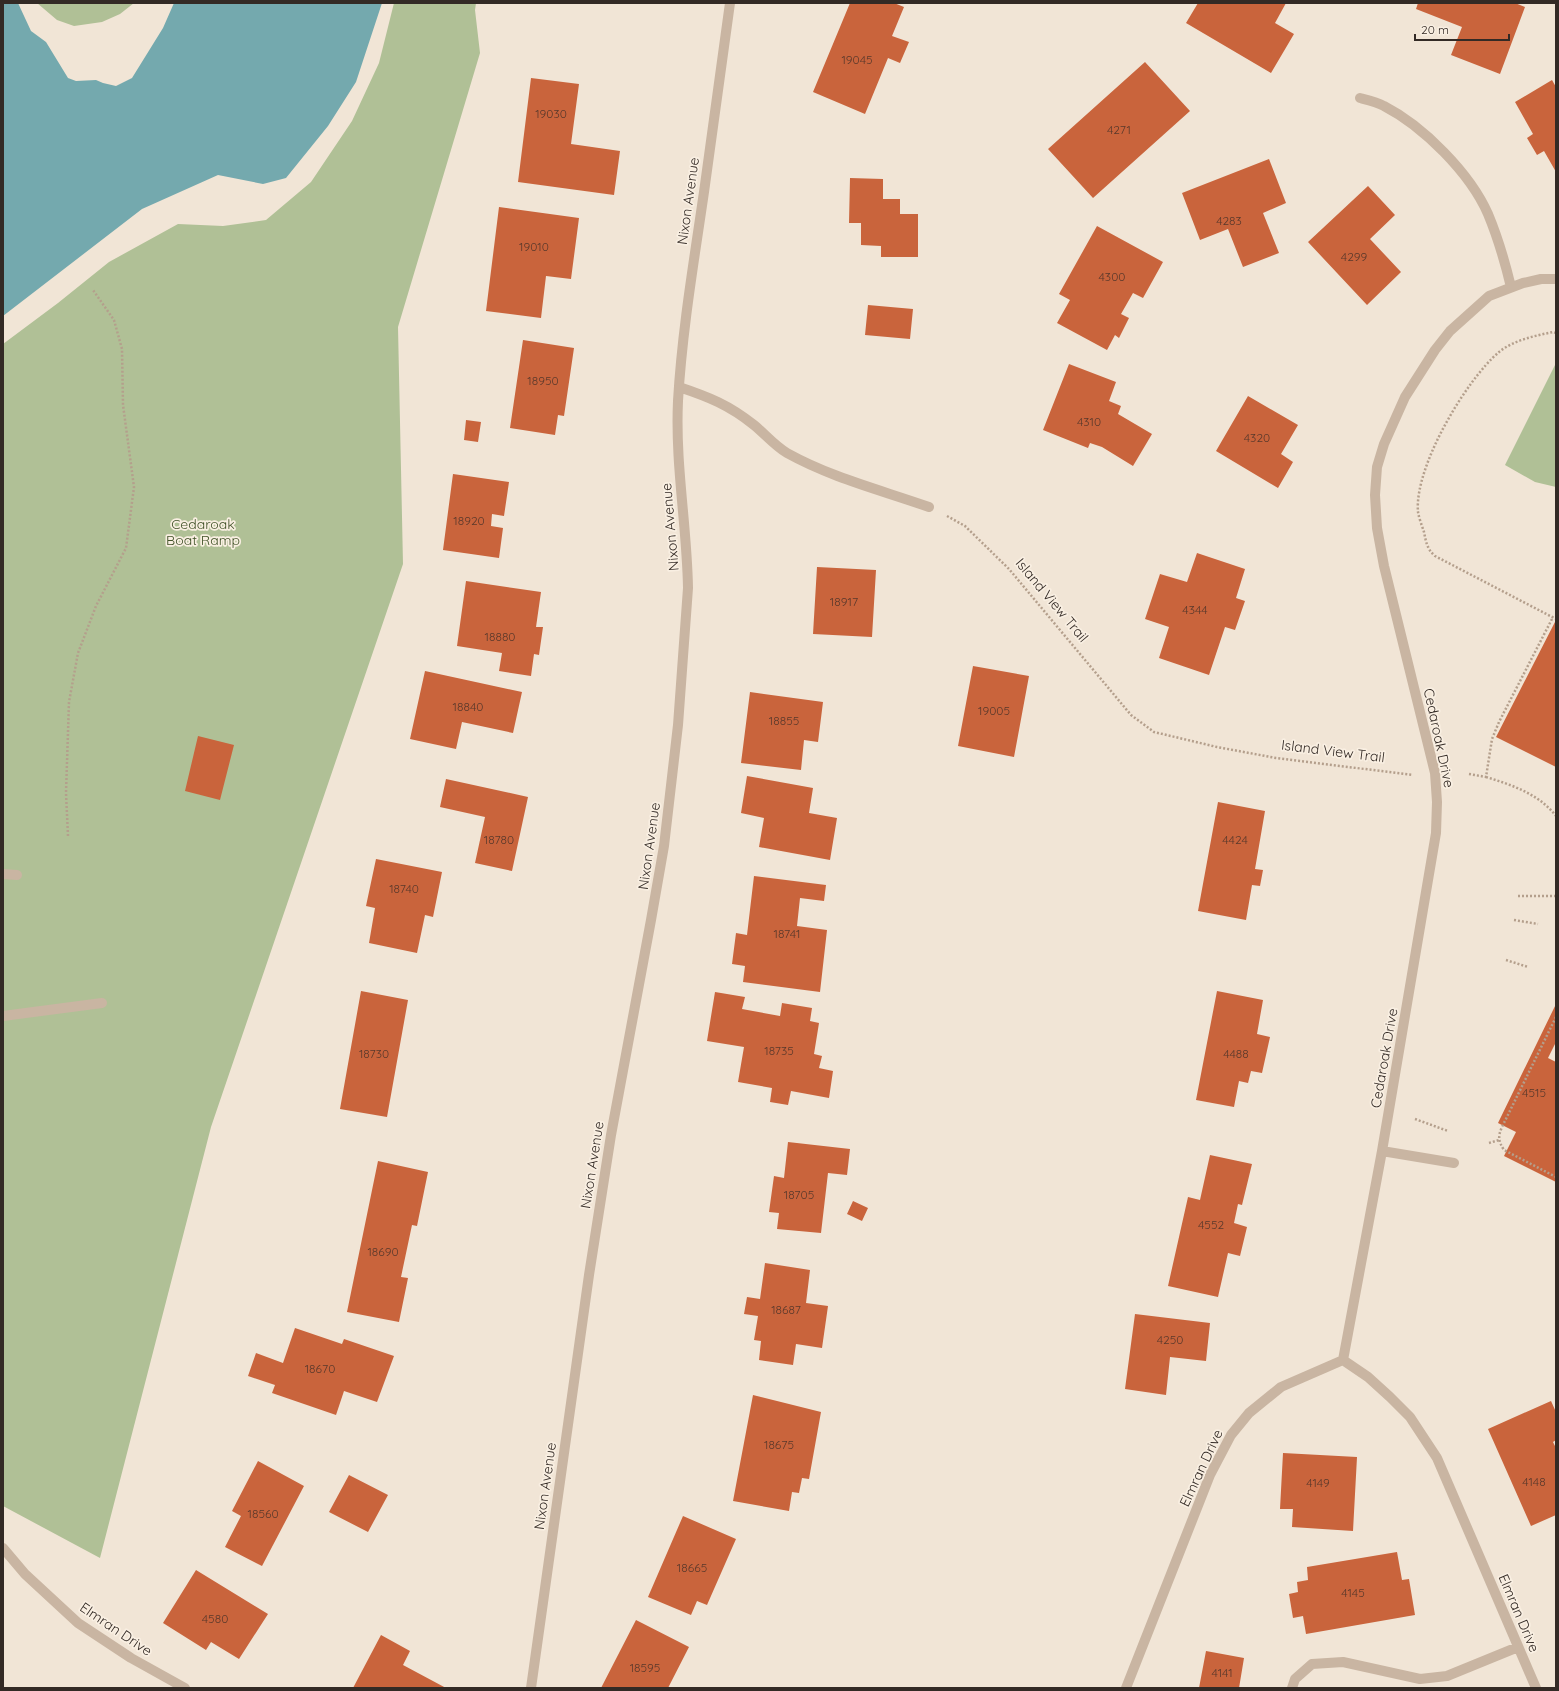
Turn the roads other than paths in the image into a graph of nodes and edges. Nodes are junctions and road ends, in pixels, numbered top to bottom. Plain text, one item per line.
1 (730, 3) edge
2 (1360, 98) dead end
3 (1556, 279) edge
4 (1511, 287) junction
5 (679, 387) junction
6 (929, 507) road end
7 (3, 874) edge
8 (17, 875) dead end
9 (102, 1003) dead end
10 (3, 1016) edge
11 (1382, 1151) junction
12 (1454, 1163) dead end
13 (1343, 1360) junction
14 (4, 1549) edge
15 (1518, 1646) junction
16 (185, 1688) edge
17 (530, 1688) edge
18 (1126, 1688) edge
19 (1292, 1688) edge
20 (1536, 1688) edge

1 - 5 street, Nixon Avenue
2 - 4 street
3 - 4 street, Cedaroak Drive
4 - 11 street, Cedaroak Drive
5 - 6 street
5 - 17 street, Nixon Avenue
7 - 8 street
9 - 10 street
11 - 12 street
11 - 13 street, Cedaroak Drive
13 - 15 street, Elmran Drive
13 - 18 street, Elmran Drive
14 - 16 street, Elmran Drive
15 - 19 street
15 - 20 street, Elmran Drive

